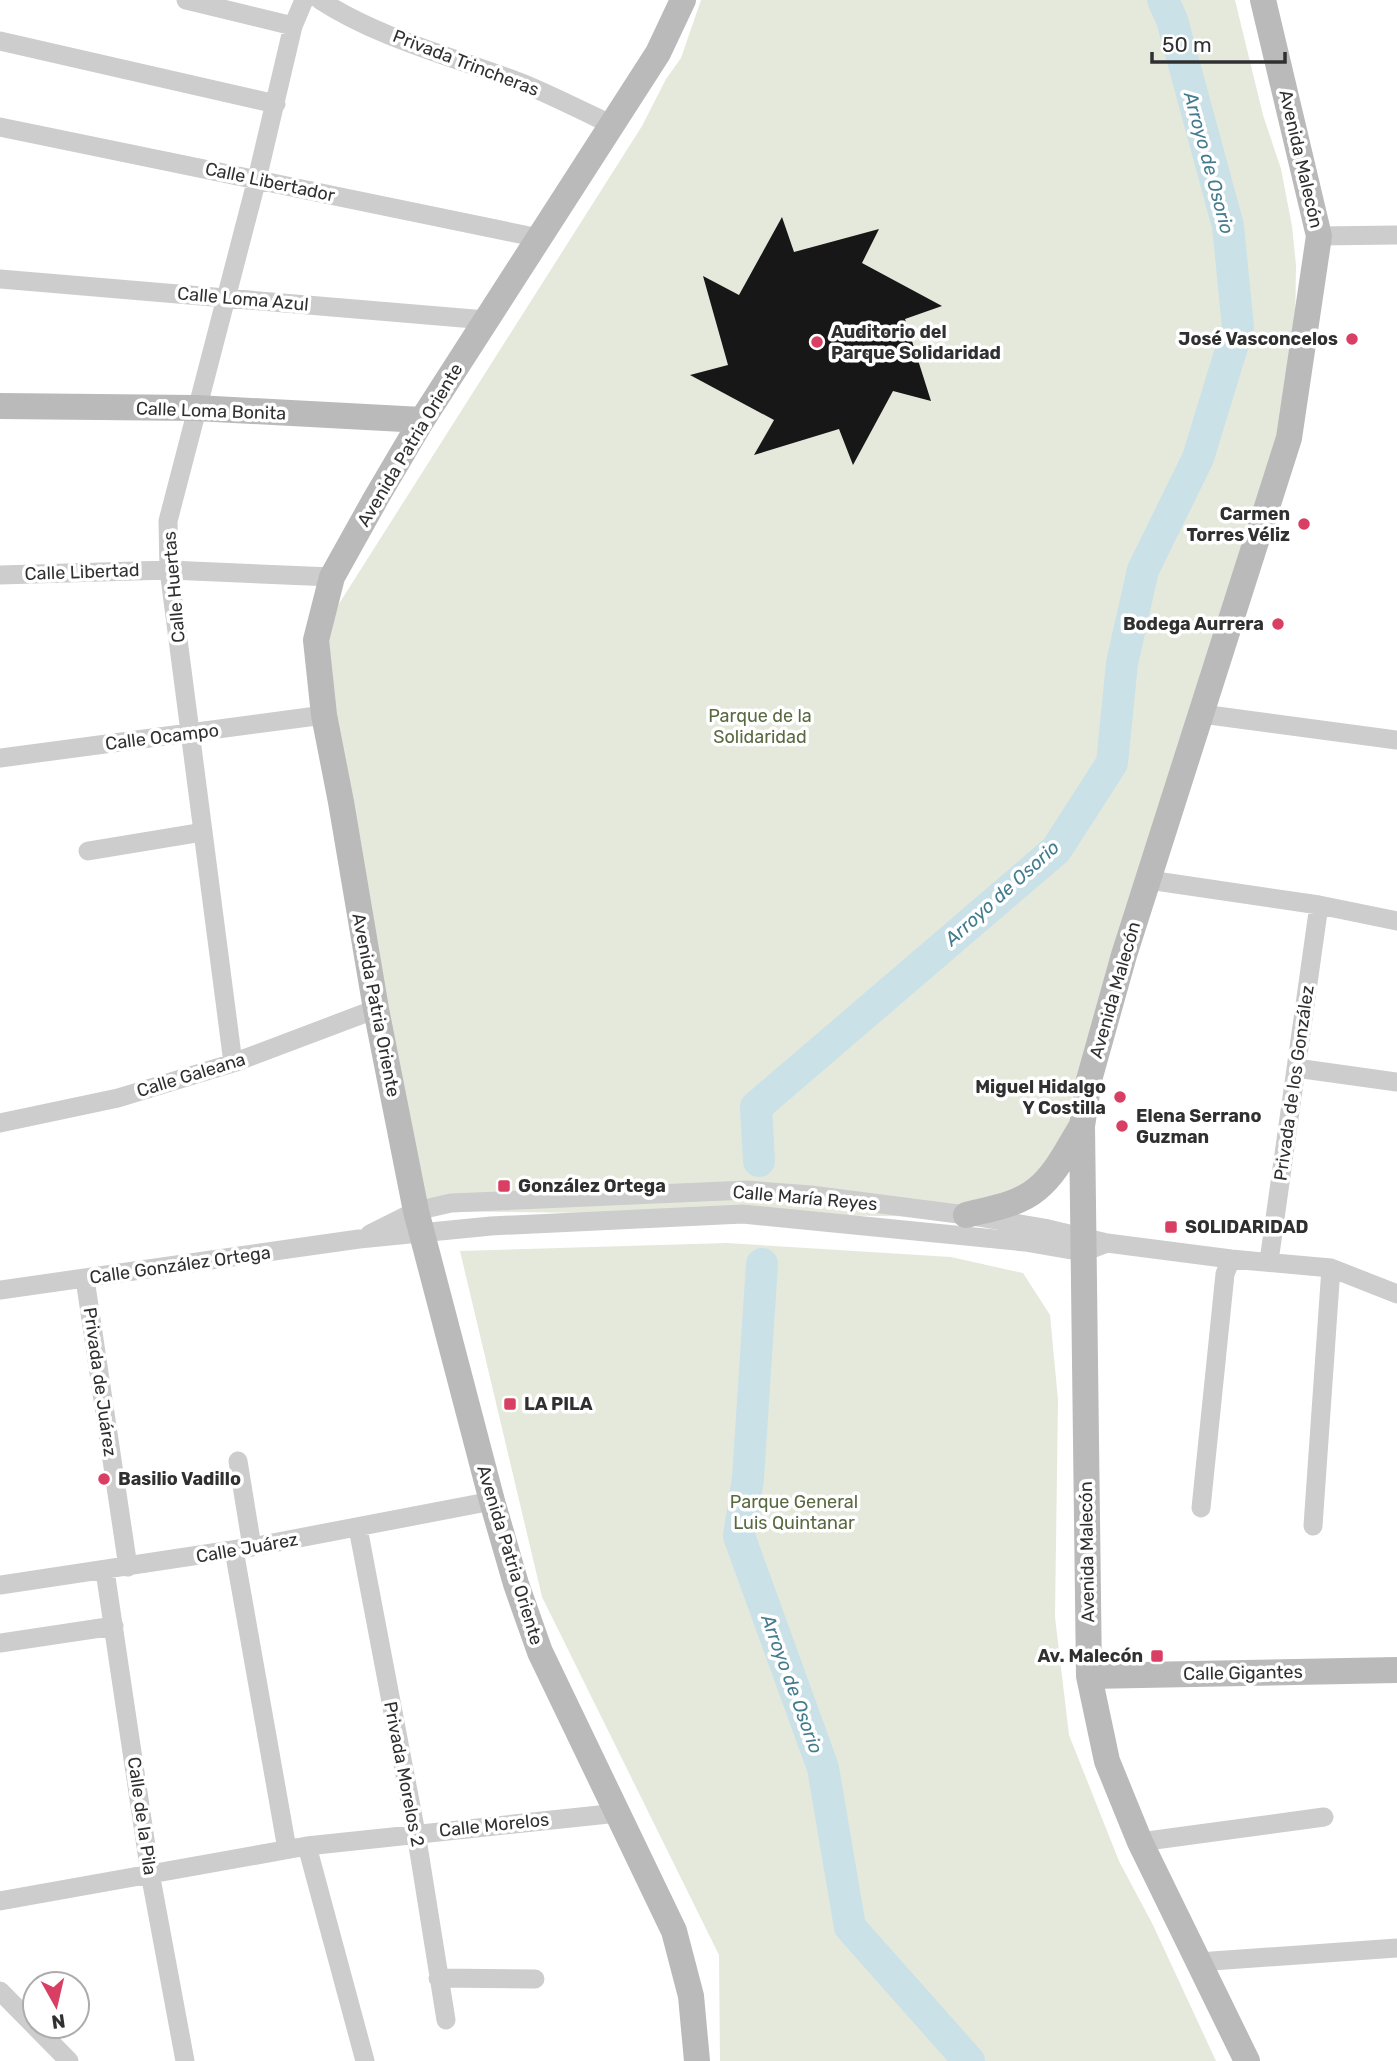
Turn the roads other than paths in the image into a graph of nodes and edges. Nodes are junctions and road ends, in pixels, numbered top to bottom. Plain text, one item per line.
1 (186, 0) edge
2 (304, 0) edge
3 (320, 0) edge
4 (683, 0) edge
5 (1264, 0) edge
6 (293, 26) junction
7 (0, 41) edge
8 (276, 104) junction
9 (612, 125) junction
10 (0, 127) edge
11 (257, 179) junction
12 (1397, 235) edge
13 (1319, 236) junction
14 (539, 238) junction
15 (0, 279) edge
16 (225, 297) junction
17 (486, 320) junction
18 (0, 406) edge
19 (196, 408) junction
20 (422, 420) junction
21 (169, 570) junction
22 (0, 575) edge
23 (332, 577) junction
24 (1202, 714) junction
25 (324, 715) junction
26 (189, 734) junction
27 (1397, 740) edge
28 (0, 758) edge
29 (203, 832) junction
30 (88, 851) dead end
31 (1149, 880) junction
32 (1319, 905) junction
33 (1397, 921) edge
34 (376, 1009) junction
35 (233, 1063) junction
36 (1296, 1068) junction
37 (1397, 1082) edge
38 (0, 1122) edge
39 (1082, 1126) junction
40 (966, 1215) junction
41 (419, 1222) junction
42 (1090, 1244) junction
43 (1231, 1259) junction
44 (1269, 1261) junction
45 (1331, 1268) junction
46 (85, 1279) junction
47 (0, 1290) edge
48 (1397, 1293) edge
49 (238, 1461) dead end
50 (492, 1501) junction
51 (1201, 1508) dead end
52 (1313, 1526) dead end
53 (358, 1528) junction
54 (243, 1549) junction
55 (128, 1567) junction
56 (105, 1570) junction
57 (0, 1584) edge
58 (114, 1626) junction
59 (0, 1643) edge
60 (1397, 1670) edge
61 (1089, 1675) junction
62 (618, 1813) junction
63 (1324, 1817) dead end
64 (416, 1833) junction
65 (1140, 1842) junction
66 (307, 1846) junction
67 (287, 1849) junction
68 (150, 1873) junction
69 (0, 1901) edge
70 (1397, 1948) edge
71 (1198, 1962) junction
72 (439, 1978) junction
73 (535, 1979) dead end
74 (0, 1990) edge
75 (446, 2020) dead end
76 (69, 2061) edge
77 (185, 2061) edge
78 (365, 2061) edge
79 (697, 2061) edge
80 (1247, 2061) edge

1 - 6 street
2 - 6 street, Calle Huertas
3 - 9 street, Privada Trincheras
4 - 9 street, Avenida Patria Oriente
5 - 13 street, Avenida Malecón
6 - 8 street, Calle Huertas
7 - 8 street
8 - 11 street, Calle Huertas
9 - 14 street, Avenida Patria Oriente
10 - 11 street, Calle Libertador
11 - 14 street, Calle Libertador
11 - 16 street, Calle Huertas
12 - 13 street
13 - 24 street, Avenida Malecón
14 - 17 street, Avenida Patria Oriente
15 - 16 street, Calle Loma Azul
16 - 17 street, Calle Loma Azul
16 - 19 street, Calle Huertas
17 - 20 street, Avenida Patria Oriente
18 - 19 street, Calle Loma Bonita
19 - 20 street, Calle Loma Bonita
19 - 21 street, Calle Huertas
20 - 23 street, Avenida Patria Oriente
21 - 22 street, Calle Libertad
21 - 23 street, Calle Libertad
21 - 26 street, Calle Huertas
23 - 25 street, Avenida Patria Oriente
24 - 27 street
24 - 31 street, Avenida Malecón
25 - 26 street, Calle Ocampo
25 - 34 street, Avenida Patria Oriente
26 - 28 street, Calle Ocampo
26 - 29 street, Calle Huertas
29 - 30 street
29 - 35 street, Calle Huertas
31 - 32 street
31 - 39 street, Avenida Malecón
32 - 33 street
32 - 36 street, Privada de los González
34 - 35 street, Calle Galeana
34 - 41 street, Avenida Patria Oriente
35 - 38 street, Calle Galeana
36 - 37 street
36 - 44 street, Privada de los González
39 - 40 street
39 - 42 street, Avenida Malecón
40 - 41 street, Calle María Reyes
40 - 42 street, Calle María Reyes
41 - 42 street, Calle María Reyes
41 - 46 street, Calle González Ortega
41 - 50 street, Avenida Patria Oriente
42 - 43 street, Calle María Reyes
42 - 61 street, Avenida Malecón
43 - 44 street, Calle María Reyes
43 - 51 street
44 - 45 street, Calle María Reyes
45 - 48 street, Calle María Reyes
45 - 52 street
46 - 47 street, Calle González Ortega
46 - 55 street, Privada de Juárez
49 - 54 street
50 - 53 street, Calle Juárez
50 - 62 street, Avenida Patria Oriente
53 - 54 street, Calle Juárez
53 - 64 street, Privada Morelos 2
54 - 55 street, Calle Juárez
54 - 67 street
55 - 56 street, Calle Juárez
56 - 57 street, Calle Juárez
56 - 58 street, Calle de la Pila
58 - 59 street
58 - 68 street, Calle de la Pila
60 - 61 street, Calle Gigantes
61 - 65 street, Avenida Malecón
62 - 64 street, Calle Morelos
62 - 79 street, Avenida Patria Oriente
63 - 65 street
64 - 66 street, Calle Morelos
64 - 72 street, Privada Morelos 2
65 - 71 street, Avenida Malecón
66 - 67 street, Calle Morelos
66 - 78 street
67 - 68 street, Calle Morelos
68 - 69 street, Calle Morelos
68 - 77 street, Calle de la Pila
70 - 71 street
71 - 80 street, Avenida Malecón
72 - 73 street
72 - 75 street, Privada Morelos 2
74 - 76 street

